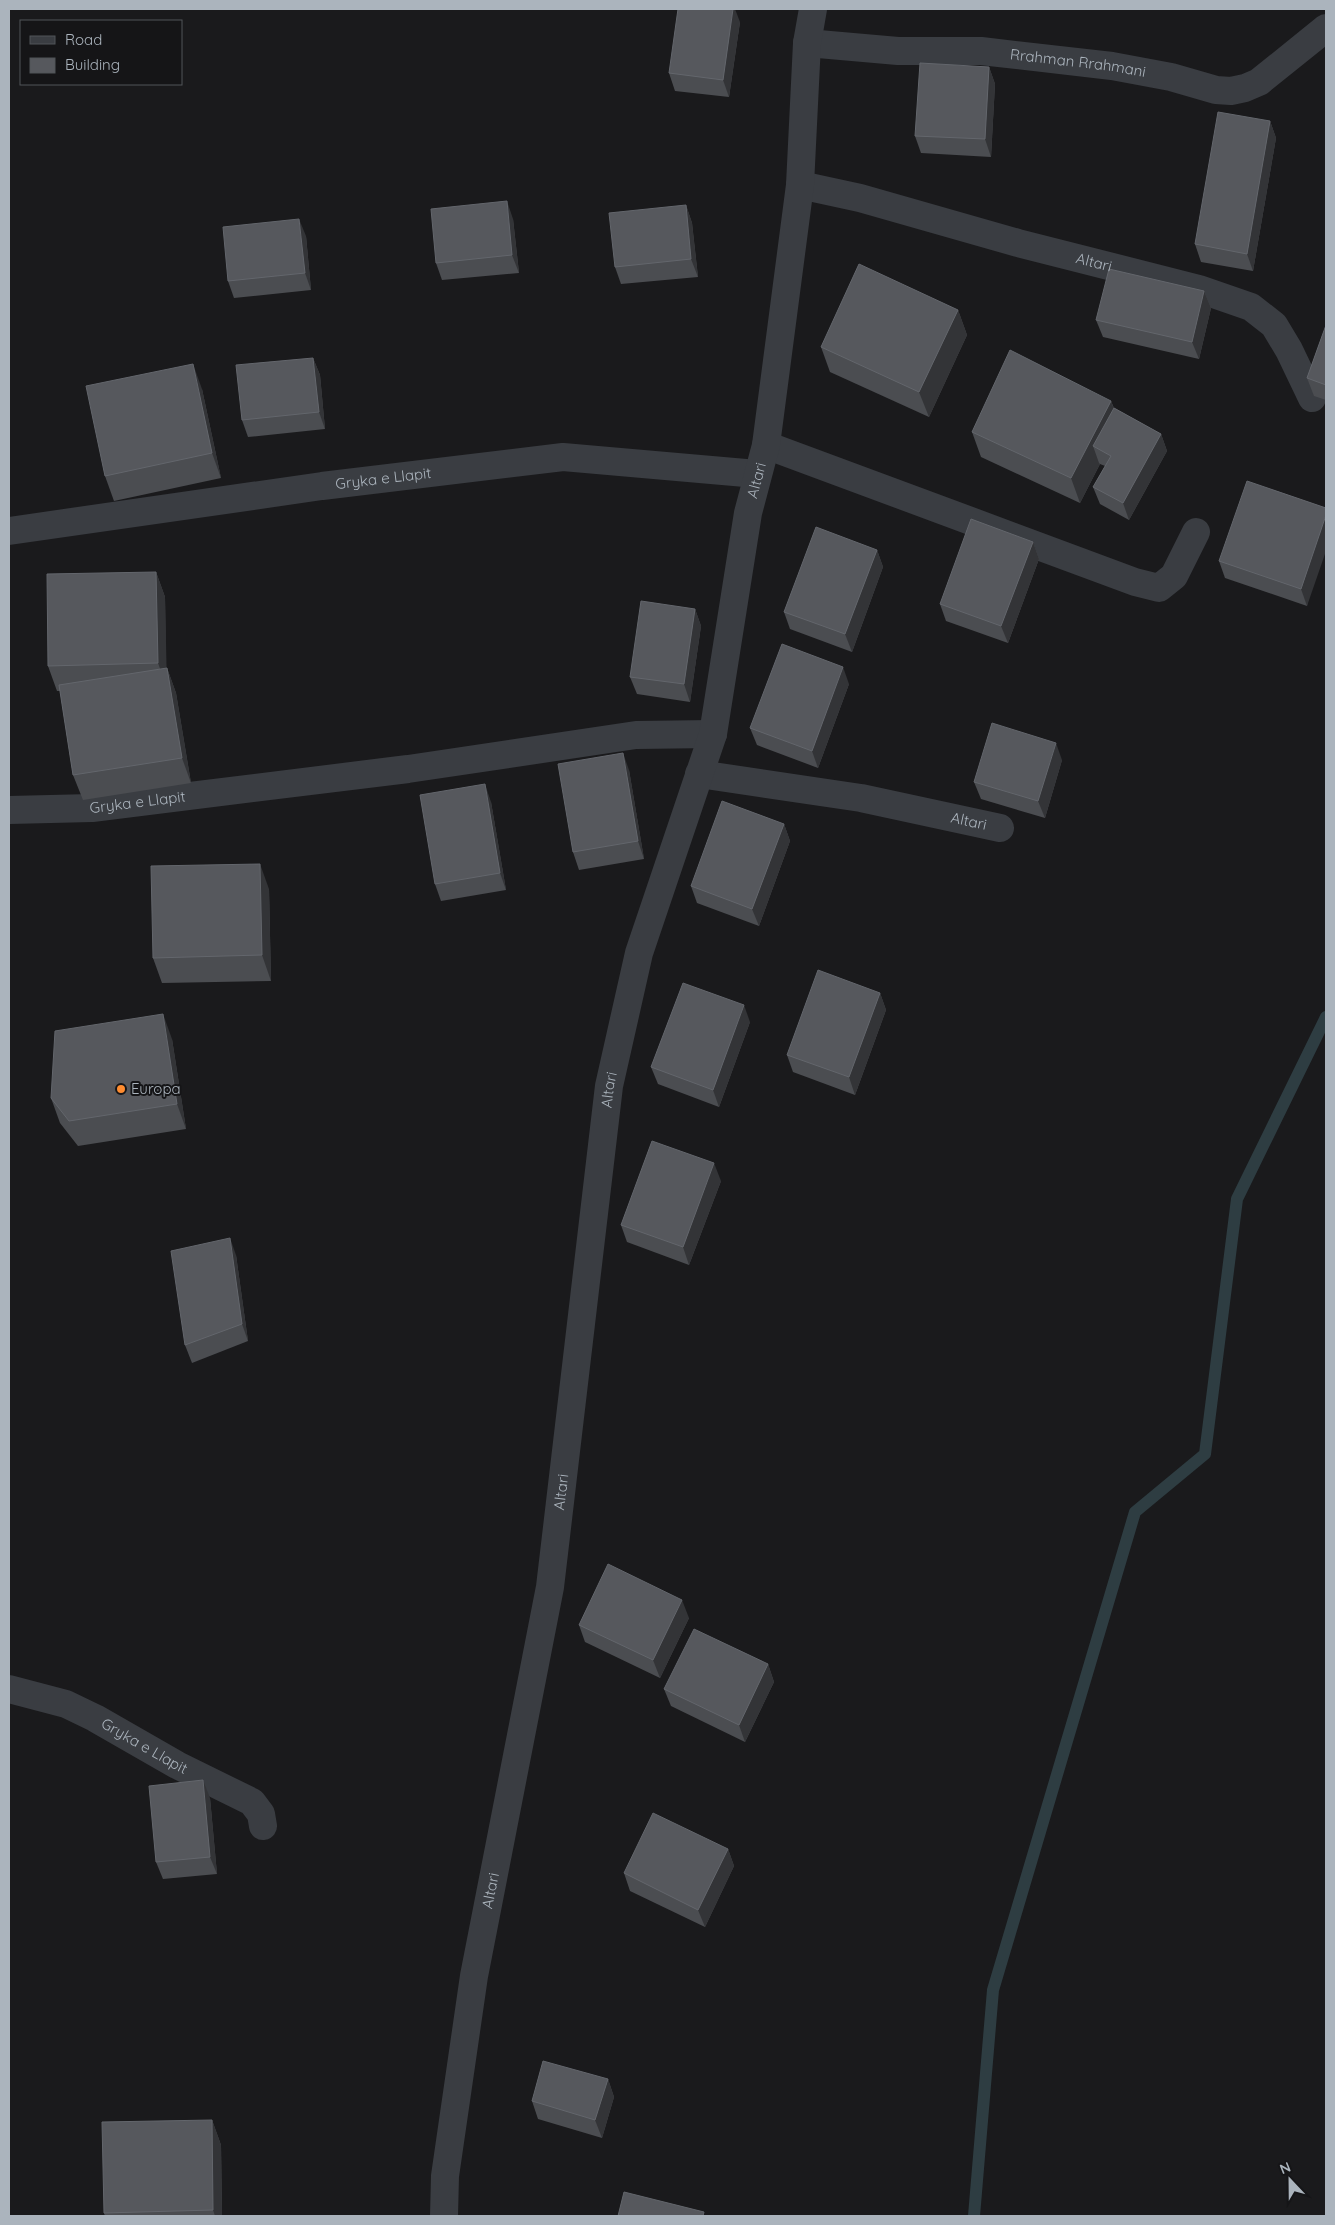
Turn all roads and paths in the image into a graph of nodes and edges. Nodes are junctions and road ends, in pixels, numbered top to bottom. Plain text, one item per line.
1 (812, 9) edge
2 (1326, 28) edge
3 (807, 43) junction
4 (800, 185) junction
5 (1312, 398) edge
6 (766, 445) junction
7 (757, 474) junction
8 (9, 531) edge
9 (1196, 532) dead end
10 (713, 734) junction
11 (699, 774) junction
12 (9, 810) edge
13 (1000, 828) dead end
14 (9, 1689) edge
15 (263, 1826) dead end
16 (444, 2216) edge

1 - 3 street, Altari
2 - 3 street, Rrahman Rrahmani
3 - 4 street, Altari
4 - 5 street, Altari
4 - 6 street, Altari
6 - 7 street, Altari
6 - 9 street
7 - 8 street, Gryka e Llapit
7 - 10 street, Altari
10 - 11 street, Altari
10 - 12 street, Gryka e Llapit
11 - 13 street, Altari
11 - 16 street, Altari
14 - 15 street, Gryka e Llapit

